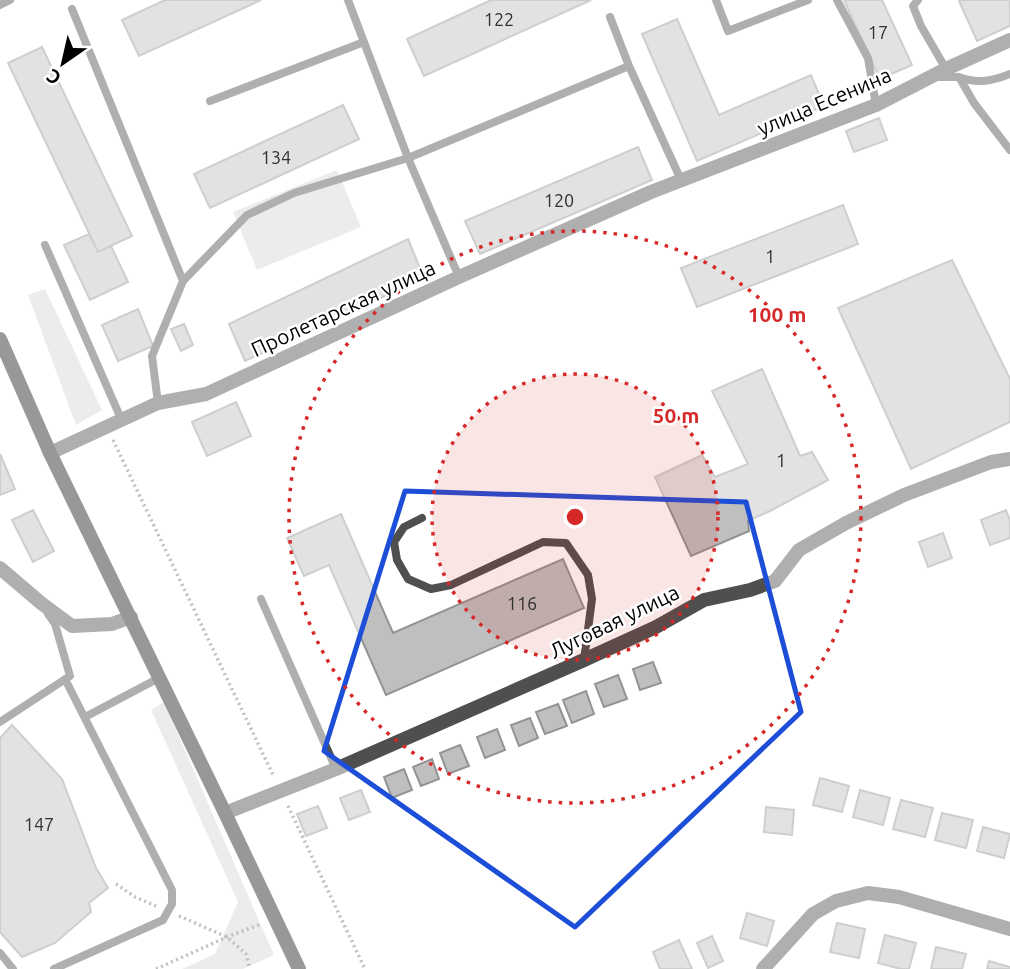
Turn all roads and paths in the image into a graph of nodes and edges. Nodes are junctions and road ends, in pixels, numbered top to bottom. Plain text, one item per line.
1 (10, 0) edge
2 (348, 0) edge
3 (716, 0) edge
4 (808, 0) edge
5 (837, 0) edge
6 (918, 0) edge
7 (0, 5) edge
8 (72, 9) dead end
9 (610, 17) dead end
10 (1010, 40) edge
11 (365, 43) junction
12 (629, 66) junction
13 (953, 73) junction
14 (1010, 74) edge
15 (210, 101) dead end
16 (876, 105) junction
17 (1010, 150) edge
18 (408, 158) junction
19 (681, 180) junction
20 (651, 192) joint
21 (45, 245) dead end
22 (459, 277) junction
23 (183, 281) junction
24 (0, 339) edge
25 (158, 403) junction
26 (122, 421) junction
27 (107, 427) junction
28 (50, 453) junction
29 (1010, 459) edge
30 (422, 518) dead end
31 (0, 568) edge
32 (261, 599) dead end
33 (41, 603) junction
34 (131, 618) junction
35 (584, 660) junction
36 (159, 678) junction
37 (65, 679) junction
38 (85, 717) junction
39 (0, 722) edge
40 (337, 769) junction
41 (278, 785) dead end
42 (284, 797) dead end
43 (225, 813) junction
44 (116, 884) dead end
45 (168, 911) junction
46 (264, 923) dead end
47 (1010, 929) edge
48 (228, 937) junction
49 (0, 953) edge
50 (13, 969) edge
51 (54, 969) edge
52 (156, 969) edge
53 (250, 969) edge
54 (299, 969) edge
55 (365, 969) edge
56 (763, 969) edge

1 - 7 lane
2 - 11 lane
3 - 4 lane
5 - 16 lane
6 - 13 lane
8 - 23 lane
9 - 12 lane
10 - 13 street, улица Есенина
11 - 15 lane
11 - 18 lane
12 - 18 lane
12 - 19 lane
13 - 14 lane
13 - 16 street, улица Есенина
13 - 17 lane
16 - 19 street, улица Есенина
18 - 22 lane
18 - 23 lane
19 - 20 street, улица Есенина
20 - 22 street, Пролетарская улица
21 - 26 lane
22 - 25 street, Пролетарская улица
23 - 25 lane
24 - 28 main road
25 - 26 street, Пролетарская улица
26 - 27 street, Пролетарская улица
27 - 28 street, Пролетарская улица
27 - 41 path
28 - 34 main road
29 - 35 street, Луговая улица
30 - 35 lane
31 - 33 street
32 - 40 lane
33 - 34 street
33 - 37 lane
34 - 36 main road
35 - 40 street, Луговая улица
36 - 38 lane
36 - 43 main road
37 - 38 lane
37 - 39 lane
38 - 45 lane
40 - 43 street, Луговая улица
42 - 55 path
43 - 54 main road
44 - 45 path
45 - 48 path
45 - 51 lane
46 - 48 path
47 - 56 street
48 - 52 path
48 - 53 path
49 - 50 lane

